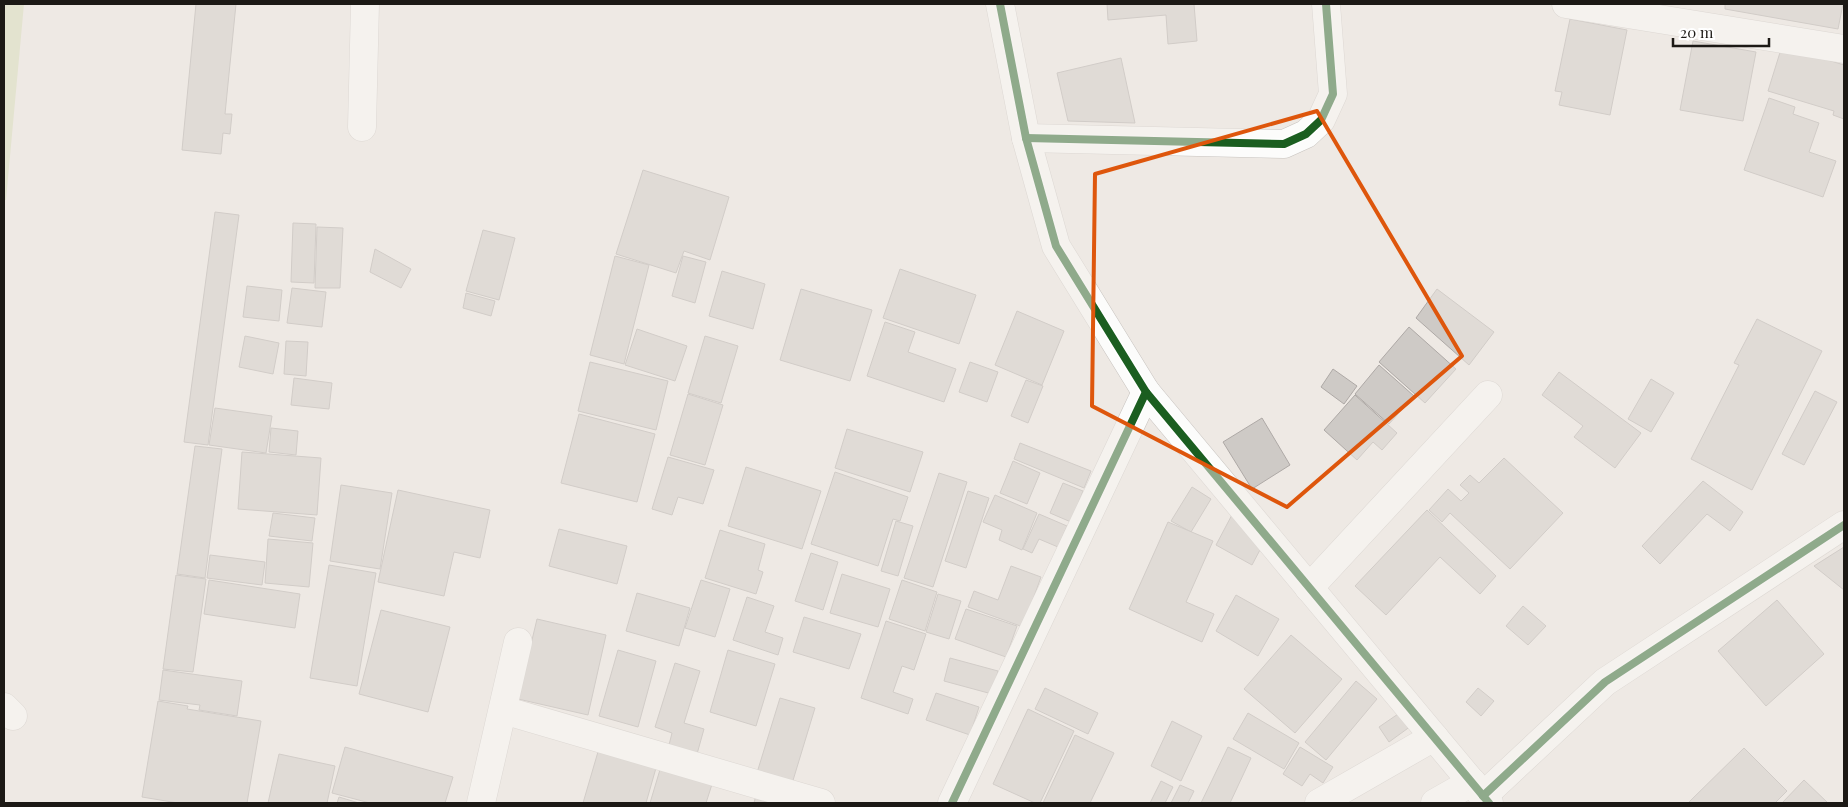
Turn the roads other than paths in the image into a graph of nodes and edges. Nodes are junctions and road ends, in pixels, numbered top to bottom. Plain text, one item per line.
1 (365, 4) edge
2 (1000, 4) edge
3 (1326, 4) edge
4 (1566, 4) edge
5 (1844, 49) edge
6 (362, 127) dead end
7 (1026, 138) junction
8 (1146, 392) junction
9 (1488, 395) dead end
10 (1844, 525) edge
11 (1309, 588) junction
12 (518, 642) dead end
13 (503, 710) junction
14 (1434, 737) junction
15 (1481, 794) edge
16 (481, 803) edge
17 (821, 803) edge
18 (952, 803) edge
19 (1319, 803) edge
20 (1435, 803) edge

1 - 6 street
2 - 7 street
3 - 7 street
4 - 5 street
7 - 8 street
8 - 11 street
8 - 18 street
9 - 11 street
10 - 15 street
11 - 14 street
12 - 13 street
13 - 16 street
13 - 17 street
14 - 15 street
14 - 19 street
15 - 20 street

